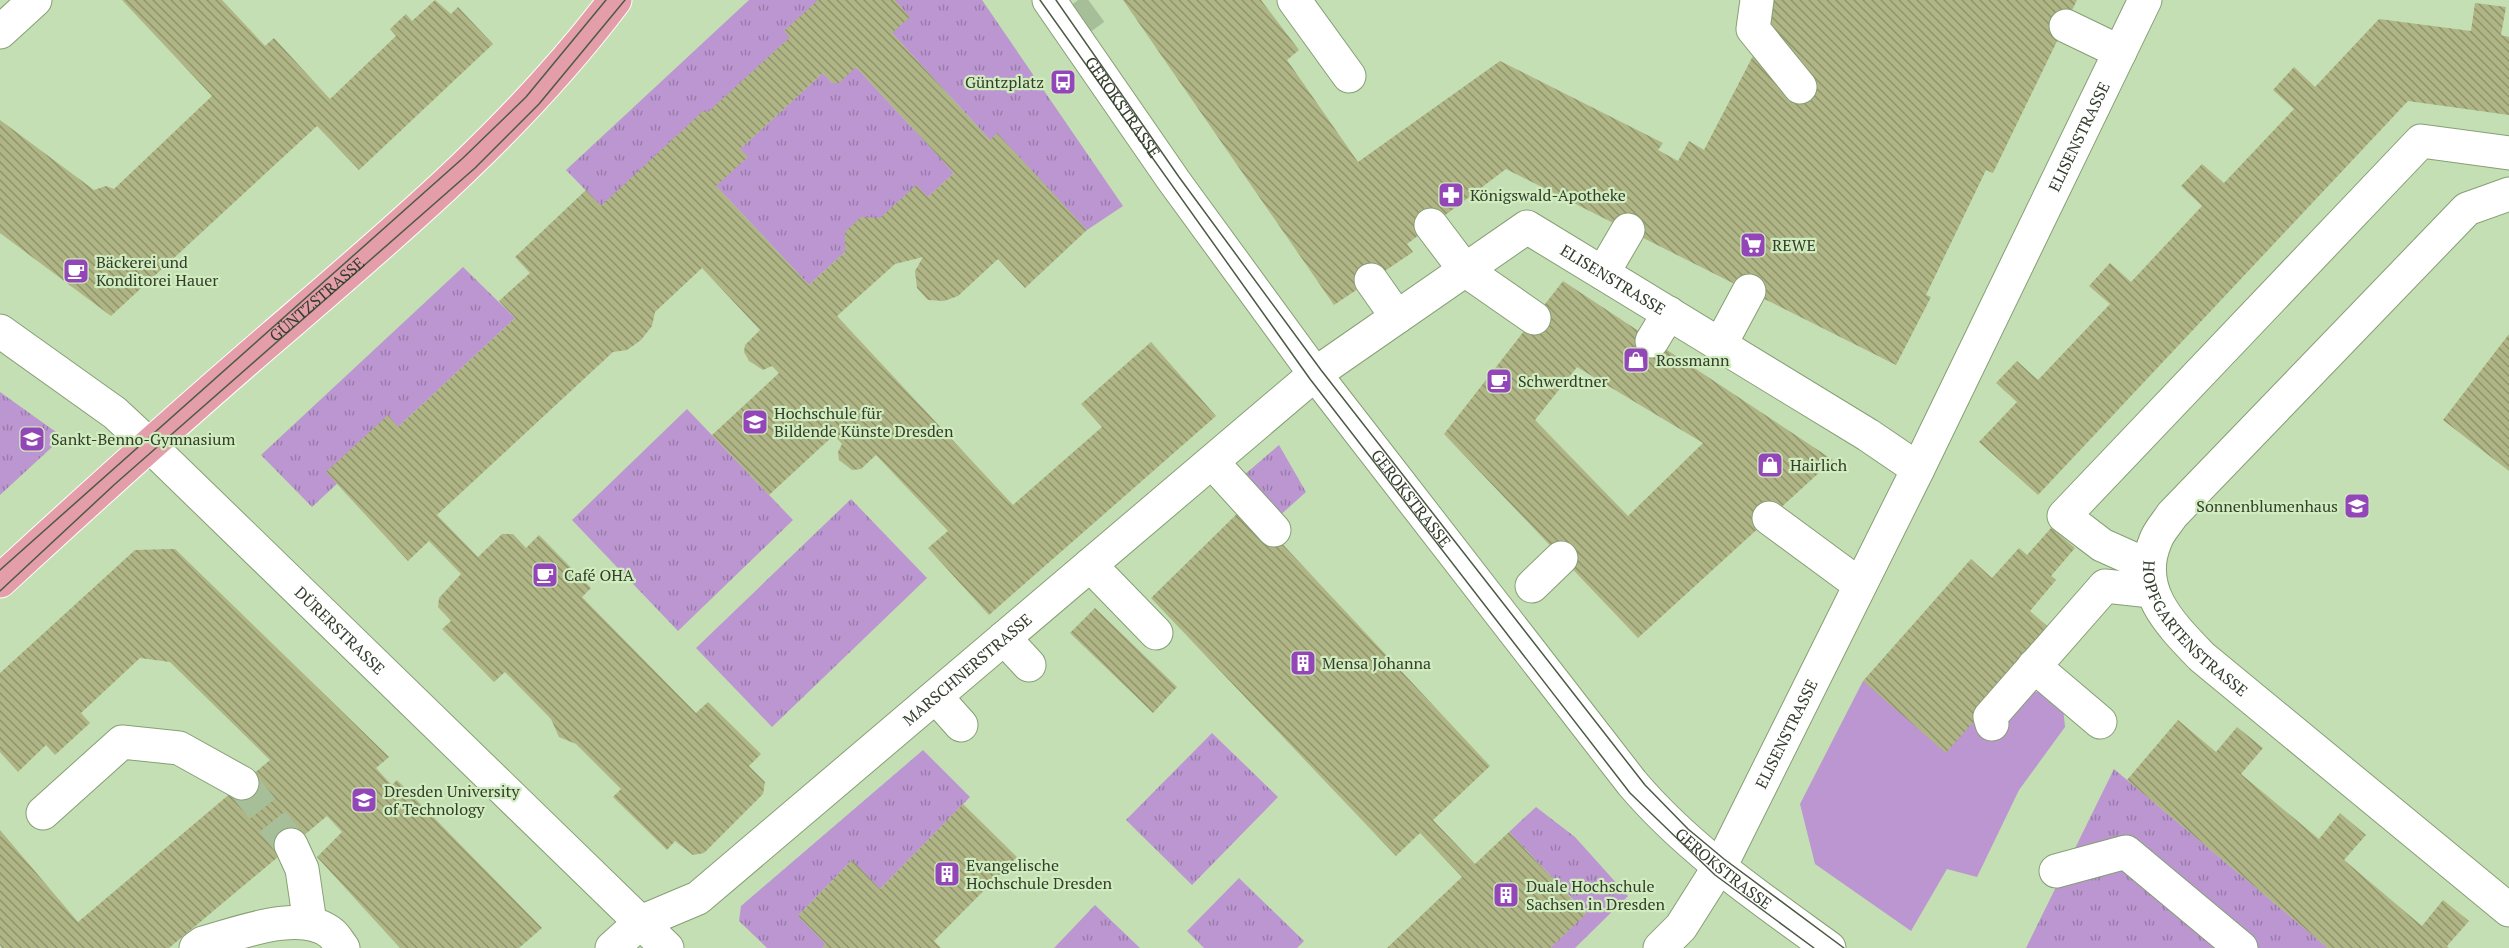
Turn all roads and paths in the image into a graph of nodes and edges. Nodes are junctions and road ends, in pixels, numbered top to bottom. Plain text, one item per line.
1 (35, 0) edge
2 (615, 0) edge
3 (1049, 0) edge
4 (1294, 0) edge
5 (1757, 0) edge
6 (2137, 3) edge
7 (2066, 26) dead end
8 (0, 32) edge
9 (2120, 52) junction
10 (1349, 76) dead end
11 (1800, 87) dead end
12 (2509, 153) edge
13 (2509, 195) edge
14 (1431, 225) dead end
15 (1628, 230) dead end
16 (1465, 270) junction
17 (1603, 273) junction
18 (1371, 280) dead end
19 (1749, 291) dead end
20 (1397, 317) junction
21 (1534, 318) dead end
22 (0, 331) edge
23 (1720, 345) junction
24 (1315, 374) junction
25 (149, 445) junction
26 (1212, 462) junction
27 (1918, 469) junction
28 (1769, 518) dead end
29 (1274, 530) dead end
30 (1561, 558) dead end
31 (1090, 565) junction
32 (2150, 578) junction
33 (0, 581) edge
34 (1860, 585) junction
35 (1532, 586) dead end
36 (1156, 633) dead end
37 (1004, 638) junction
38 (1029, 664) dead end
39 (2034, 666) junction
40 (936, 698) junction
41 (2100, 722) dead end
42 (1992, 724) dead end
43 (961, 725) dead end
44 (242, 783) tunnel mouth
45 (43, 813) dead end
46 (291, 844) tunnel mouth
47 (1719, 867) junction
48 (2056, 871) dead end
49 (2509, 910) edge
50 (641, 922) junction
51 (310, 923) junction
52 (196, 948) edge
53 (343, 948) edge
54 (612, 948) edge
55 (667, 948) edge
56 (1660, 948) edge
57 (1829, 948) edge
58 (2241, 948) edge

1 - 8 street
2 - 25 main road, GÜNTZSTRASSE
3 - 24 street, GEROKSTRASSE
4 - 10 street
5 - 11 street
6 - 9 street, ELISENSTRASSE
7 - 9 street
9 - 27 street, ELISENSTRASSE
12 - 32 street
13 - 32 street, HOPFGARTENSTRASSE
14 - 16 street
15 - 17 street
16 - 17 street, ELISENSTRASSE
16 - 20 street, ELISENSTRASSE
16 - 21 street
17 - 23 street, ELISENSTRASSE
18 - 20 street
19 - 23 street
20 - 24 street, ELISENSTRASSE
22 - 25 street, DÜRERSTRASSE
23 - 27 street, ELISENSTRASSE
24 - 26 street, MARSCHNERSTRASSE
24 - 47 street, GEROKSTRASSE
25 - 33 main road, GÜNTZSTRASSE
25 - 50 street, DÜRERSTRASSE
26 - 29 street
26 - 31 street, MARSCHNERSTRASSE
27 - 34 street, ELISENSTRASSE
28 - 34 street
30 - 35 street
31 - 36 street
31 - 37 street, MARSCHNERSTRASSE
32 - 39 street
32 - 49 street, HOPFGARTENSTRASSE
34 - 47 street, ELISENSTRASSE
37 - 38 street
37 - 40 street, MARSCHNERSTRASSE
39 - 41 street
39 - 42 street
40 - 43 street
40 - 50 street, MARSCHNERSTRASSE
44 - 45 street
46 - 51 street
47 - 56 street, ELISENSTRASSE
47 - 57 street, GEROKSTRASSE
48 - 58 street
50 - 54 street, MARSCHNERSTRASSE
50 - 55 street, DÜRERSTRASSE
51 - 52 street
51 - 53 street

